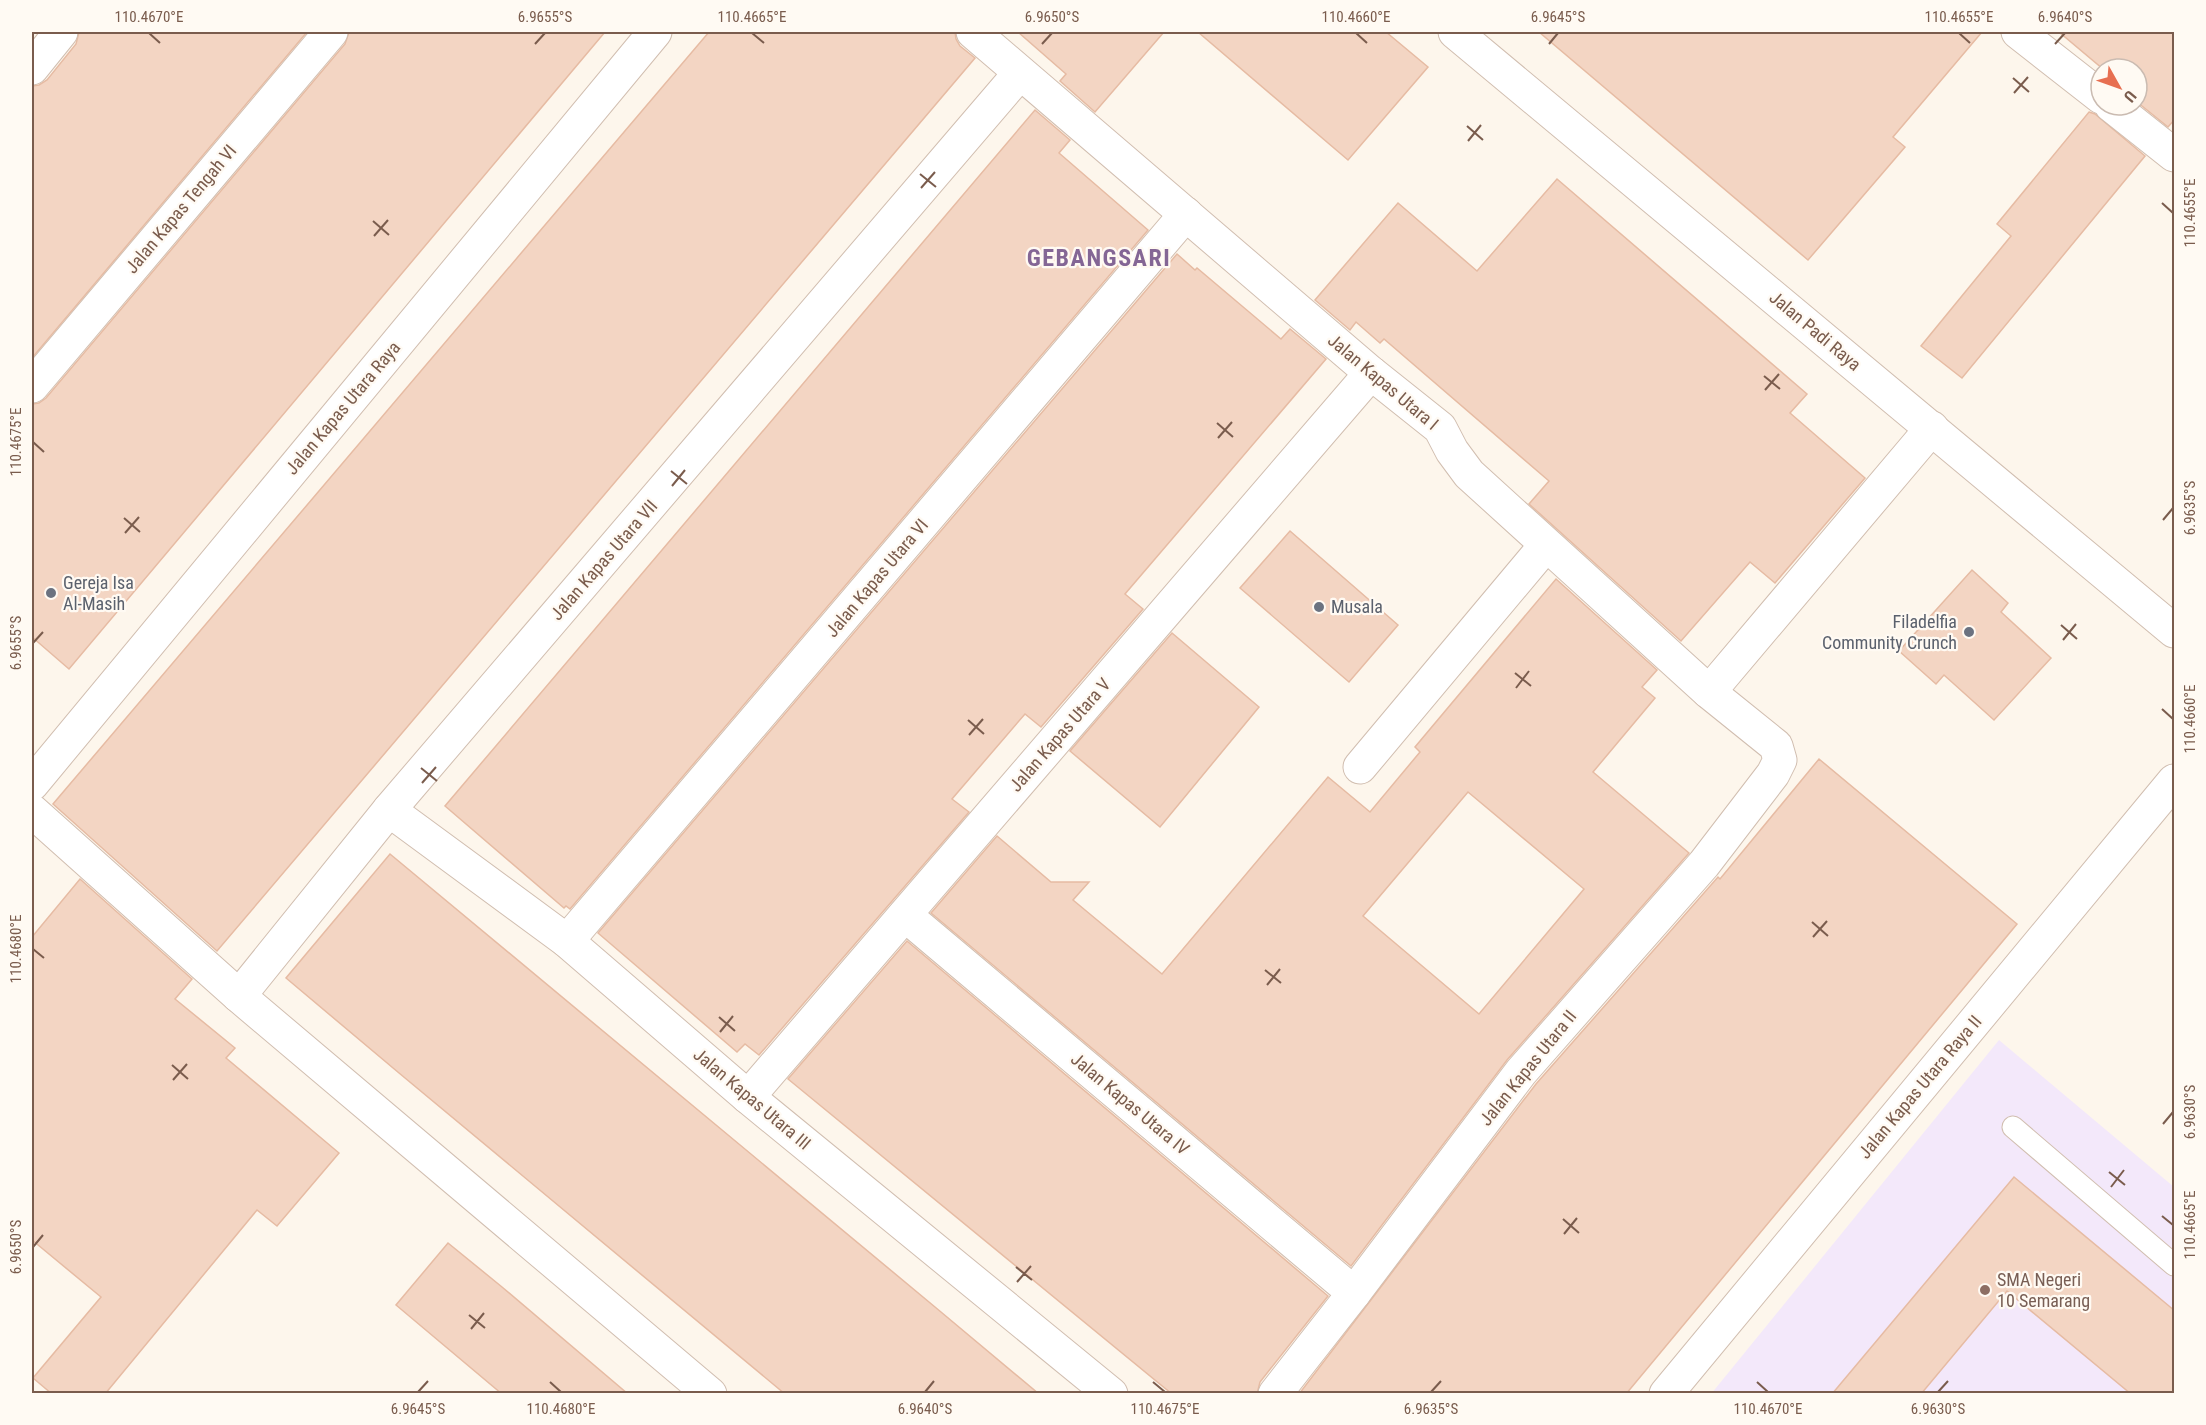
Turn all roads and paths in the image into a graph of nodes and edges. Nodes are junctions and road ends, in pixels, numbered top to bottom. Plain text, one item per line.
1 (60, 32) edge
2 (331, 32) edge
3 (655, 32) edge
4 (974, 32) edge
5 (1455, 32) edge
6 (2018, 32) edge
7 (32, 68) edge
8 (1020, 73) junction
9 (2089, 88) edge
10 (2126, 117) edge
11 (2175, 155) edge
12 (1186, 214) junction
13 (1371, 373) junction
14 (32, 387) edge
15 (1932, 428) junction
16 (1546, 545) junction
17 (2175, 630) edge
18 (1709, 692) junction
19 (1776, 746) joint
20 (1360, 768) dead end
21 (2175, 782) edge
22 (32, 783) edge
23 (389, 810) junction
24 (32, 811) edge
25 (905, 915) junction
26 (567, 941) junction
27 (239, 996) junction
28 (748, 1097) junction
29 (2013, 1127) dead end
30 (2175, 1265) edge
31 (1354, 1293) junction
32 (710, 1394) edge
33 (1111, 1394) edge
34 (1275, 1394) edge
35 (1666, 1394) edge

1 - 7 street
2 - 14 street, Jalan Kapas Tengah VI
3 - 22 street, Jalan Kapas Utara Raya
4 - 8 street, Jalan Kapas Utara I
5 - 15 street, Jalan Padi Raya
6 - 9 street
8 - 12 street, Jalan Kapas Utara I
8 - 23 street, Jalan Kapas Utara VII
10 - 11 street
12 - 13 street, Jalan Kapas Utara I
12 - 26 street, Jalan Kapas Utara VI
13 - 16 street, Jalan Kapas Utara I
13 - 25 street, Jalan Kapas Utara V
15 - 17 street, Jalan Padi Raya
15 - 18 street
16 - 18 street, Jalan Kapas Utara I
16 - 20 street
18 - 19 street, Jalan Kapas Utara I
19 - 31 street, Jalan Kapas Utara II
21 - 35 street, Jalan Kapas Utara Raya II
23 - 26 street, Jalan Kapas Utara III
23 - 27 street, Jalan Kapas Utara VII
24 - 27 street
25 - 28 street, Jalan Kapas Utara V
25 - 31 street, Jalan Kapas Utara IV
26 - 28 street, Jalan Kapas Utara III
27 - 32 street
28 - 33 street, Jalan Kapas Utara III
29 - 30 lane
31 - 34 street, Jalan Kapas Utara II

